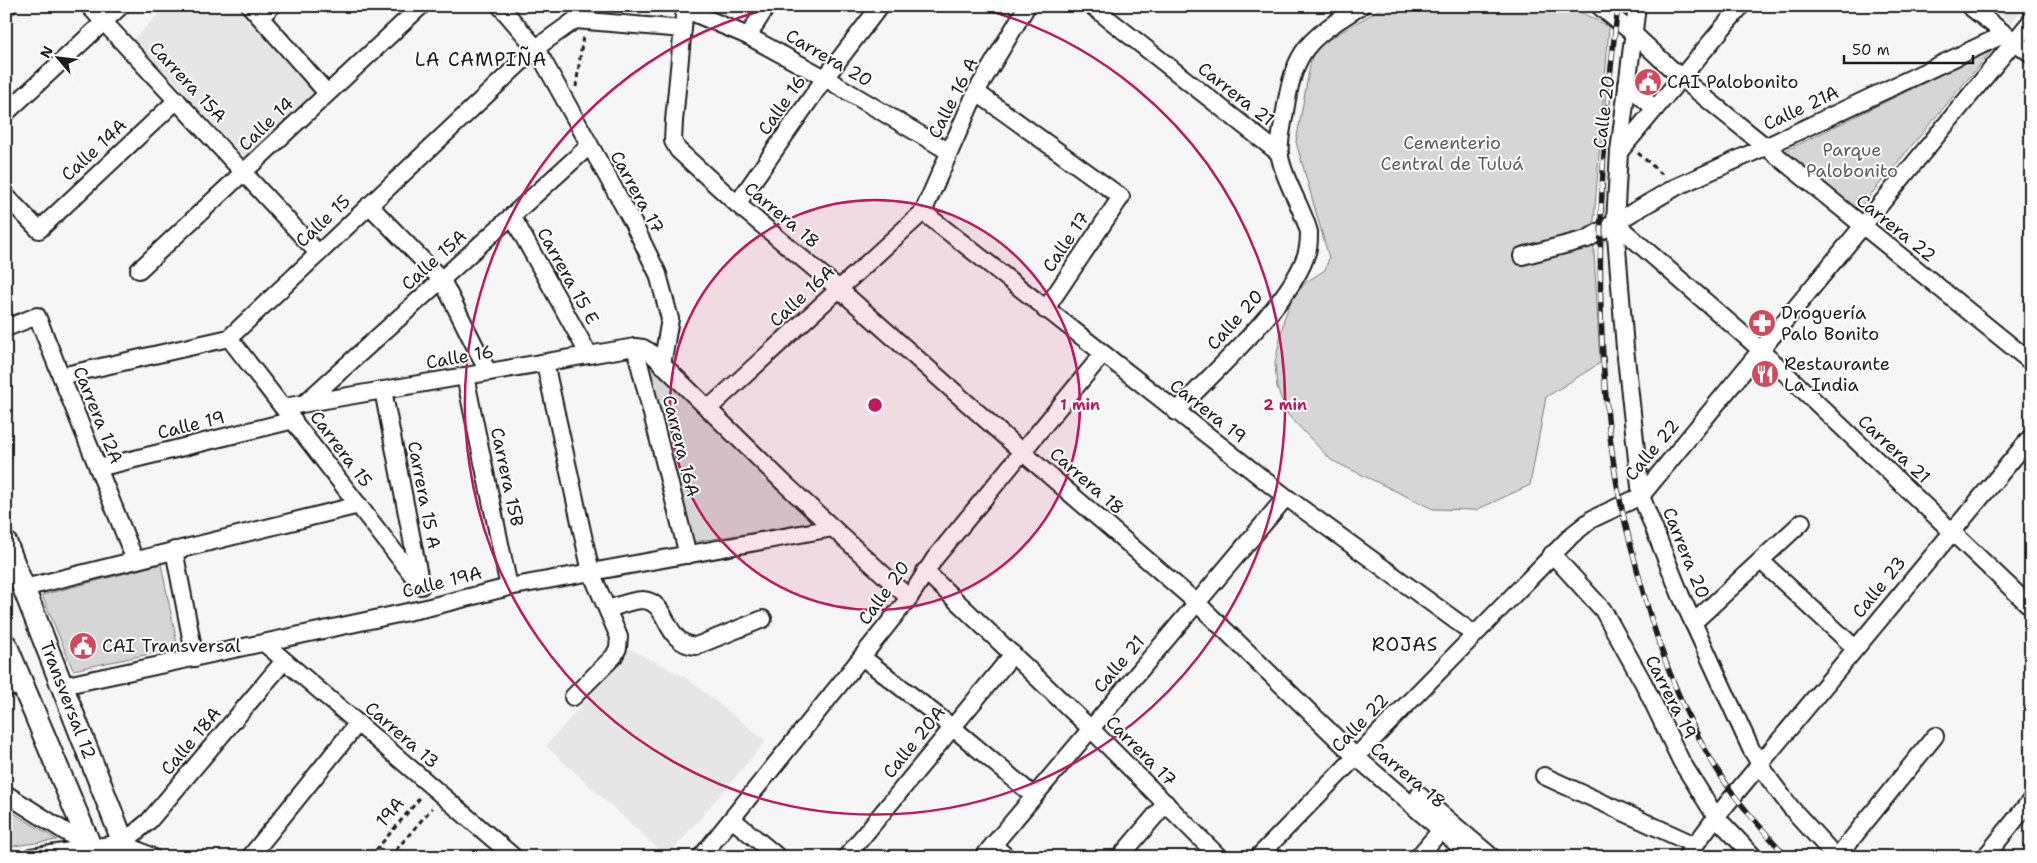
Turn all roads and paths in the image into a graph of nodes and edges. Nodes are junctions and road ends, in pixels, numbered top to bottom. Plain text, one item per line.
1 (89, 6) edge
2 (122, 6) edge
3 (421, 6) edge
4 (500, 6) edge
5 (767, 6) edge
6 (880, 6) edge
7 (1027, 6) edge
8 (1092, 6) edge
9 (1362, 6) edge
10 (1599, 6) edge
11 (1637, 6) edge
12 (1741, 6) edge
13 (1970, 6) edge
14 (684, 8) edge
15 (261, 10) edge
16 (578, 16) edge
17 (2031, 21) edge
18 (104, 22) junction
19 (682, 29) junction
20 (1634, 34) junction
21 (748, 36) junction
22 (2010, 38) junction
23 (536, 48) junction
24 (2031, 54) edge
25 (825, 78) junction
26 (1681, 78) junction
27 (1627, 84) junction
28 (576, 88) dead end
29 (976, 92) junction
30 (327, 93) junction
31 (177, 100) junction
32 (1655, 109) junction
33 (6, 113) edge
34 (589, 146) junction
35 (1623, 147) junction
36 (1765, 147) junction
37 (948, 151) junction
38 (1280, 154) junction
39 (245, 172) junction
40 (1676, 187) junction
41 (6, 196) edge
42 (737, 204) junction
43 (369, 205) junction
44 (922, 212) junction
45 (512, 216) junction
46 (1616, 223) junction
47 (1862, 227) junction
48 (318, 253) junction
49 (1522, 256) dead end
50 (139, 270) dead end
51 (442, 280) junction
52 (839, 289) junction
53 (1045, 310) junction
54 (6, 328) edge
55 (229, 338) junction
56 (639, 348) junction
57 (1761, 350) junction
58 (589, 355) junction
59 (1102, 355) junction
60 (545, 362) junction
61 (2031, 362) edge
62 (662, 365) junction
63 (488, 372) junction
64 (61, 376) junction
65 (465, 376) junction
66 (383, 390) junction
67 (305, 403) junction
68 (284, 407) junction
69 (708, 409) junction
70 (1176, 412) junction
71 (294, 420) junction
72 (2031, 437) edge
73 (1021, 451) junction
74 (98, 468) junction
75 (1641, 496) junction
76 (1286, 497) junction
77 (359, 505) junction
78 (1802, 522) dead end
79 (833, 528) junction
80 (1951, 531) junction
81 (6, 543) edge
82 (174, 550) junction
83 (1552, 554) junction
84 (688, 555) junction
85 (135, 560) junction
86 (1761, 561) junction
87 (925, 571) junction
88 (591, 572) junction
89 (421, 586) junction
90 (509, 587) junction
91 (24, 588) junction
92 (910, 598) junction
93 (1197, 603) junction
94 (2031, 607) edge
95 (426, 608) junction
96 (609, 609) junction
97 (763, 619) dead end
98 (1693, 623) junction
99 (1474, 634) junction
100 (264, 643) junction
101 (6, 645) edge
102 (1855, 648) junction
103 (1013, 654) junction
104 (862, 657) junction
105 (195, 658) junction
106 (284, 661) junction
107 (15, 686) edge
108 (62, 686) junction
109 (573, 697) dead end
110 (358, 724) junction
111 (952, 727) junction
112 (1091, 728) junction
113 (1935, 736) dead end
114 (1362, 752) junction
115 (1760, 764) junction
116 (1544, 776) dead end
117 (437, 791) junction
118 (6, 794) edge
119 (1034, 796) junction
120 (2031, 800) edge
121 (1166, 803) junction
122 (1716, 817) junction
123 (732, 819) junction
124 (1442, 829) junction
125 (126, 850) edge
126 (988, 851) edge
127 (1690, 851) edge
128 (93, 852) edge
129 (512, 856) edge
130 (31, 857) edge
131 (152, 857) edge
132 (250, 857) edge
133 (370, 857) edge
134 (390, 857) edge
135 (700, 857) edge
136 (778, 857) edge
137 (846, 857) edge
138 (1007, 857) edge
139 (1120, 857) edge
140 (1219, 857) edge
141 (1258, 857) edge
142 (1418, 857) edge
143 (1472, 857) edge
144 (1492, 857) edge
145 (1754, 857) edge
146 (1837, 857) edge
147 (1985, 857) edge

1 - 18 street, Carrera 15A
2 - 18 street
3 - 30 street, Calle 14
4 - 23 street, Carrera 17
5 - 21 street
6 - 25 street, Calle 16
7 - 29 street, Calle 16 A
8 - 38 street, Carrera 21
9 - 38 street
10 - 20 street, Carrera 22
11 - 20 street, Calle 20
12 - 26 street
13 - 22 street
14 - 19 street
14 - 21 street, Carrera 20
15 - 30 street
16 - 19 street
16 - 23 street, Calle 15
16 - 28 path
17 - 22 street, Calle 22
18 - 31 street, Carrera 15A
18 - 33 street
19 - 42 street, Carrera 18
20 - 26 street, Carrera 22
20 - 27 street, Calle 20
21 - 25 street, Carrera 20
22 - 24 street
22 - 36 street, Calle 21A
22 - 47 street, Calle 22
23 - 34 street, Carrera 17
23 - 43 street, Calle 15
25 - 37 street, Carrera 20
25 - 42 street, Calle 16
26 - 32 street
26 - 36 street, Carrera 22
27 - 32 street
27 - 35 street, Calle 20
29 - 37 street, Calle 16 A
29 - 53 street, Calle 17
30 - 39 street, Calle 14
31 - 39 street, Carrera 15A
31 - 41 street, Calle 14A
32 - 35 street
34 - 45 street, Calle 15A
34 - 62 street, Carrera 17
35 - 40 path
35 - 46 street, Calle 20
36 - 40 street, Calle 21A
36 - 47 street, Carrera 22
37 - 44 street, Calle 16 A
38 - 70 street, Calle 20
39 - 48 street, Carrera 15A
39 - 50 street, Calle 14
40 - 46 street, Calle 21A
42 - 52 street, Carrera 18
43 - 48 street, Calle 15
43 - 51 street
44 - 52 street, Calle 16A
44 - 53 street, Carrera 19
45 - 51 street, Calle 15A
45 - 58 street, Carrera 15 E
46 - 49 street, Calle 21A
46 - 57 street, Carrera 21
46 - 75 street, Carrera 20
47 - 57 street, Calle 22
47 - 61 street, Carrera 22
48 - 55 street, Calle 15
51 - 63 street
51 - 67 street, Calle 15A
52 - 69 street, Calle 16A
52 - 73 street, Carrera 18
53 - 59 street, Carrera 19
54 - 64 street, Carrera 12A
55 - 64 street
55 - 68 street, Carrera 15
56 - 58 street, Calle 16
56 - 62 street
56 - 84 street, Carrera 16A
57 - 75 street, Calle 22
57 - 80 street, Carrera 21
58 - 60 street, Calle 16
59 - 70 street, Carrera 19
59 - 73 street, Calle 20
60 - 63 street, Calle 16
60 - 88 street
62 - 69 street
63 - 65 street, Calle 16
64 - 74 street, Carrera 12A
65 - 66 street, Calle 16
65 - 90 street, Carrera 15B
66 - 67 street, Calle 16
66 - 89 street, Carrera 15 A
67 - 68 street, Calle 16
68 - 71 street, Carrera 15
69 - 79 street
70 - 76 street, Carrera 19
71 - 74 street, Calle 19
71 - 77 street, Carrera 15
72 - 80 street, Calle 23
73 - 87 street, Calle 20
73 - 93 street, Carrera 18
74 - 85 street, Carrera 12A
75 - 83 street, Calle 22
75 - 98 street, Carrera 20
76 - 93 street, Calle 21
76 - 99 street, Carrera 19
77 - 82 street
77 - 89 street, Carrera 15
78 - 86 street
79 - 84 street, Calle 19A
79 - 92 street
80 - 94 street, Carrera 21
80 - 102 street, Calle 23
81 - 91 main road, Transversal 12
82 - 85 street
82 - 105 street
83 - 99 street, Calle 22
83 - 122 street, Carrera 19
84 - 88 street, Calle 19A
85 - 91 street
86 - 98 street
86 - 102 street
87 - 92 street, Calle 20
87 - 103 street, Carrera 17
88 - 90 street, Calle 19A
88 - 96 street
89 - 95 street, Carrera 15 A
90 - 95 street, Calle 19A
91 - 108 main road, Transversal 12
92 - 104 street, Calle 20
93 - 112 street, Calle 21
93 - 114 street, Carrera 18
95 - 100 street, Calle 19A
96 - 97 street
96 - 109 street
98 - 115 street, Carrera 20
99 - 114 street, Calle 22
100 - 105 street, Calle 19A
100 - 106 street, Carrera 13
101 - 107 main road, Transversal 12
102 - 115 street, Calle 23
103 - 111 street, Calle 20A
103 - 112 street, Carrera 17
104 - 111 street
104 - 123 street, Calle 20
105 - 108 street, Calle 19A
106 - 110 street, Carrera 13
106 - 125 street, Calle 18A
107 - 128 main road, Transversal 12
108 - 125 main road, Transversal 12
110 - 117 street, Carrera 13
110 - 132 street
111 - 119 street
111 - 137 street, Calle 20A
112 - 119 street, Calle 21
112 - 121 street, Carrera 17
113 - 146 street
114 - 124 street, Carrera 18
114 - 141 street, Calle 22
114 - 144 street
115 - 122 street, Calle 23
115 - 146 street, Carrera 20
116 - 127 street
117 - 129 street, Carrera 13
117 - 133 path, 19A
117 - 134 path, 19A
118 - 128 street
119 - 126 street, Calle 21
120 - 147 street
121 - 139 street
121 - 140 street, Carrera 17
122 - 127 street
122 - 145 street, Carrera 19
123 - 135 street, Calle 20
123 - 136 street
124 - 142 street
124 - 143 street, Carrera 18
125 - 128 street
125 - 131 street
126 - 138 street
128 - 130 street

